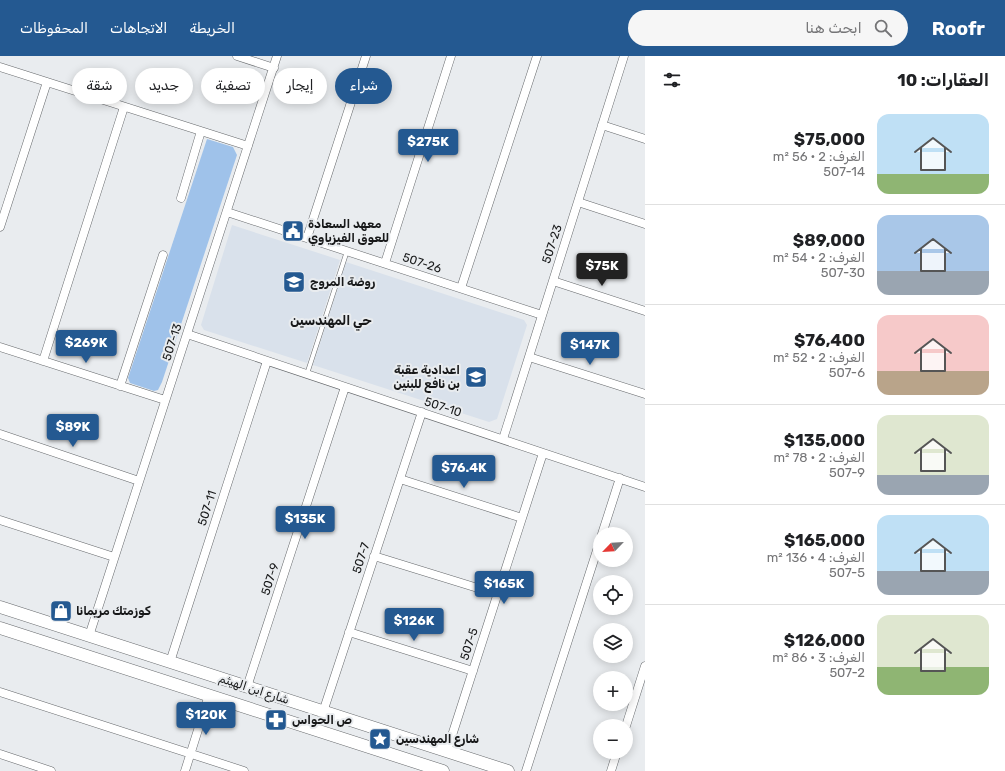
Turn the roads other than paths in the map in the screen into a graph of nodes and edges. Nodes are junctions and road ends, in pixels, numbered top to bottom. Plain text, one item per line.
1 (237, 56) edge
2 (278, 56) edge
3 (366, 56) edge
4 (451, 56) edge
5 (537, 56) edge
6 (624, 56) edge
7 (0, 66) edge
8 (274, 68) joint
9 (273, 71) edge
10 (47, 82) junction
11 (124, 106) junction
12 (602, 125) junction
13 (201, 131) junction
14 (645, 139) edge
15 (248, 146) junction
16 (181, 198) dead end
17 (578, 202) junction
18 (227, 212) junction
19 (645, 224) edge
20 (0, 227) edge
21 (307, 238) junction
22 (347, 251) junction
23 (163, 256) dead end
24 (385, 263) junction
25 (552, 281) junction
26 (461, 288) junction
27 (645, 311) edge
28 (542, 315) junction
29 (187, 334) junction
30 (0, 347) edge
31 (529, 357) junction
32 (43, 361) junction
33 (267, 361) junction
34 (306, 374) junction
35 (120, 386) junction
36 (345, 387) junction
37 (645, 394) edge
38 (165, 400) junction
39 (422, 412) junction
40 (0, 434) edge
41 (503, 439) junction
42 (543, 453) junction
43 (620, 478) junction
44 (400, 479) junction
45 (139, 481) junction
46 (645, 487) edge
47 (522, 518) junction
48 (0, 520) edge
49 (604, 527) edge
50 (374, 556) junction
51 (114, 557) junction
52 (593, 563) edge
53 (497, 594) junction
54 (0, 607) edge
55 (0, 628) edge
56 (349, 632) junction
57 (89, 636) junction
58 (170, 662) junction
59 (645, 666) edge
60 (473, 671) junction
61 (247, 687) junction
62 (0, 692) edge
63 (209, 695) junction
64 (323, 712) junction
65 (628, 719) edge
66 (377, 729) junction
67 (371, 748) junction
68 (447, 751) junction
69 (0, 754) edge
70 (190, 754) junction
71 (615, 759) edge
72 (422, 768) edge
73 (51, 771) edge
74 (184, 771) edge
75 (244, 771) edge
76 (443, 771) edge
77 (508, 771) edge
78 (526, 771) edge
79 (611, 771) edge

1 - 8 street
2 - 8 street, 507-13
3 - 21 street
4 - 24 street
5 - 26 street
6 - 12 street, 507-23
7 - 10 street
9 - 15 street, 507-13
10 - 11 street
10 - 20 street
11 - 13 street
11 - 32 street
12 - 14 street
12 - 17 street, 507-23
13 - 15 street
13 - 16 street
15 - 18 street, 507-13
17 - 19 street
17 - 25 street, 507-23
18 - 21 street, 507-26
18 - 29 street, 507-13
21 - 22 street, 507-26
22 - 24 street, 507-26
22 - 34 lane
23 - 35 street
24 - 26 street, 507-26
25 - 27 street
25 - 28 street, 507-23
26 - 28 street, 507-26
28 - 31 street, 507-23
29 - 33 street, 507-10
29 - 38 street, 507-13
30 - 32 street
31 - 37 street
31 - 41 street, 507-23
32 - 35 street
33 - 34 street, 507-10
33 - 58 street, 507-11
34 - 36 street, 507-10
35 - 38 street
36 - 39 street, 507-10
36 - 61 street, 507-9
38 - 45 street, 507-13
39 - 41 street, 507-10
39 - 44 street, 507-7
40 - 45 street
41 - 42 street, 507-10
42 - 43 street, 507-10
42 - 47 street, 507-5
43 - 46 street, 507-10
43 - 49 street
44 - 47 street
44 - 50 street, 507-7
45 - 51 street, 507-13
47 - 53 street, 507-5
48 - 51 street
50 - 53 street
50 - 56 street, 507-7
51 - 57 street, 507-13
52 - 78 street
53 - 60 street, 507-5
54 - 57 main road, شارع ابن الهيثم
55 - 63 main road, شارع ابن الهيثم
56 - 60 street
56 - 64 street, 507-7
57 - 58 main road, شارع ابن الهيثم
58 - 61 main road, شارع ابن الهيثم
59 - 65 street
60 - 68 street, 507-5
61 - 64 main road, شارع ابن الهيثم
62 - 70 street
63 - 67 main road, شارع ابن الهيثم
63 - 70 street
64 - 66 main road, شارع ابن الهيثم
66 - 67 main road
66 - 68 main road, شارع ابن الهيثم
67 - 72 main road, شارع ابن الهيثم
68 - 77 main road, شارع ابن الهيثم
69 - 73 street
70 - 74 street
70 - 75 street
71 - 79 street
72 - 76 main road, شارع ابن الهيثم

